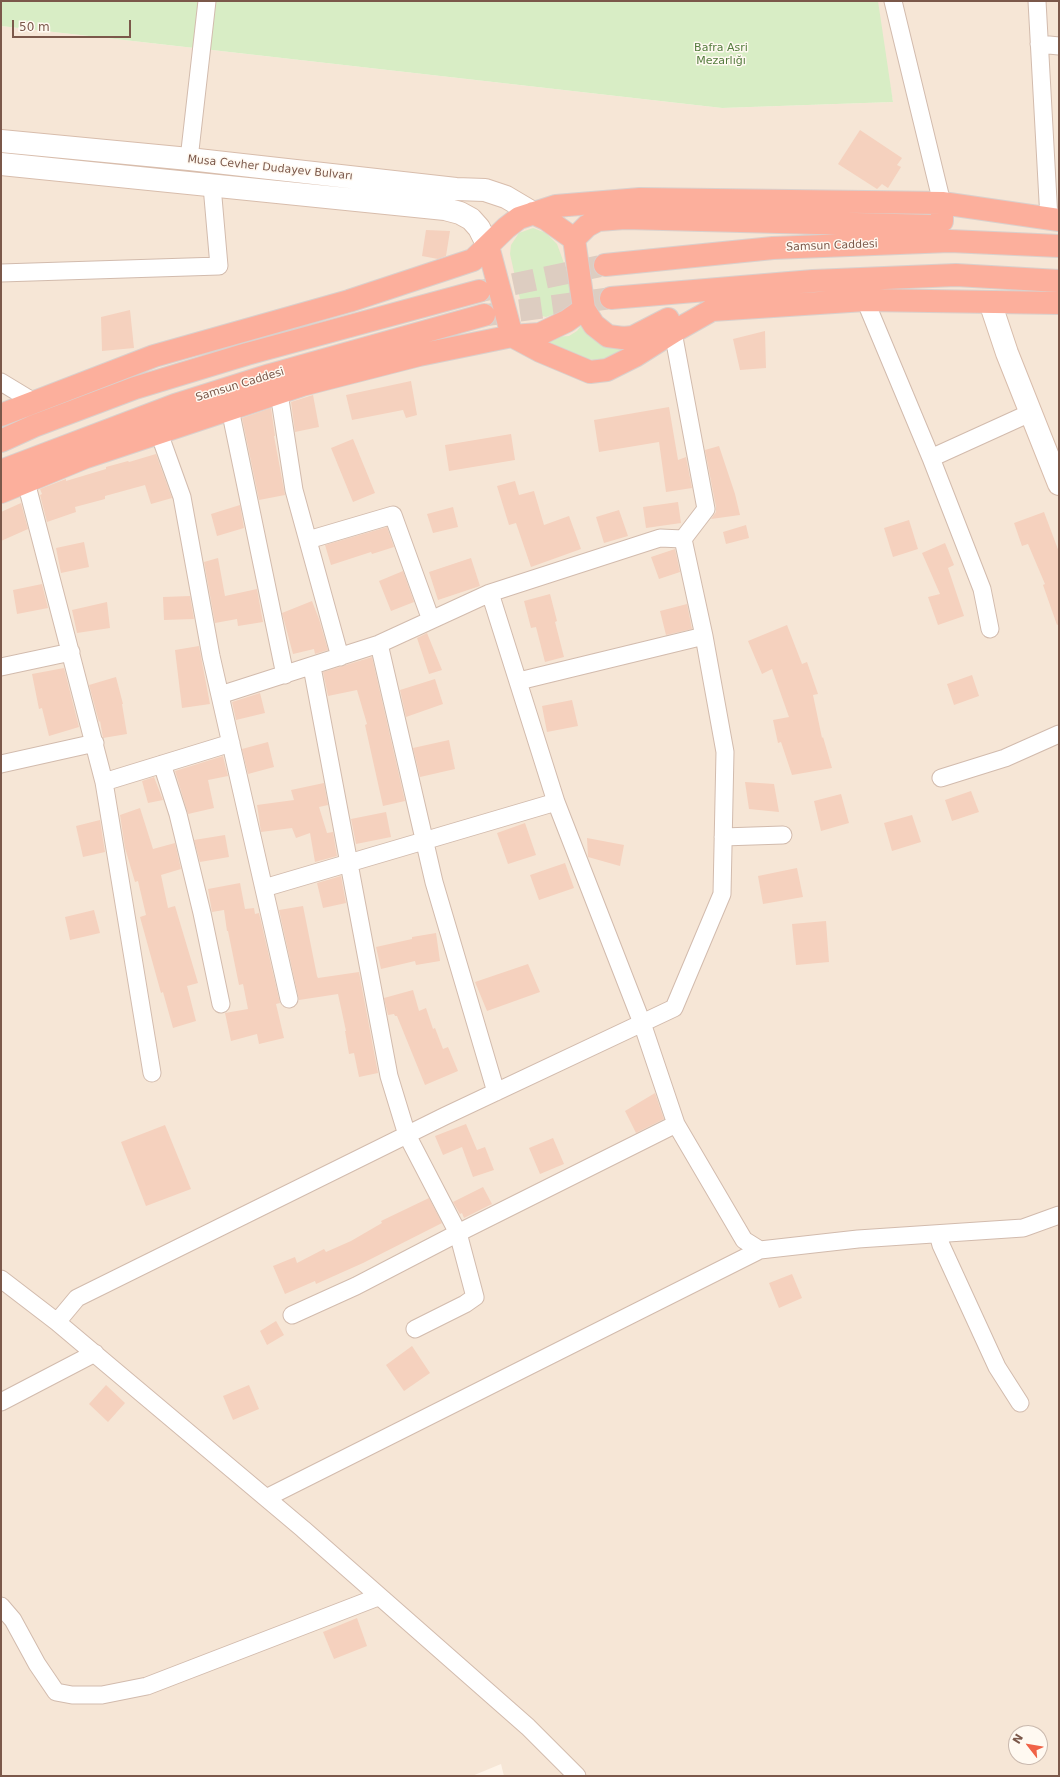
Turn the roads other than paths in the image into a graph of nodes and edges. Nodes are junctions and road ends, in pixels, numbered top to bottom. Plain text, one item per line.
1 (207, 1) edge
2 (893, 1) edge
3 (1037, 1) edge
4 (1039, 44) junction
5 (1059, 46) edge
6 (1, 141) edge
7 (189, 159) junction
8 (1, 164) edge
9 (212, 186) junction
10 (942, 203) junction
11 (533, 213) junction
12 (1054, 220) edge
13 (574, 239) junction
14 (488, 246) junction
15 (1059, 246) edge
16 (605, 265) tunnel mouth
17 (1, 273) edge
18 (1059, 281) edge
19 (479, 291) tunnel mouth
20 (610, 298) tunnel mouth
21 (864, 300) junction
22 (990, 302) junction
23 (1059, 303) edge
24 (584, 310) junction
25 (484, 315) tunnel mouth
26 (673, 332) junction
27 (512, 336) junction
28 (1, 382) edge
29 (279, 393) junction
30 (34, 402) junction
31 (230, 409) junction
32 (1030, 413) junction
33 (1, 415) edge
34 (159, 433) junction
35 (1, 441) edge
36 (931, 458) junction
37 (1, 471) edge
38 (26, 482) junction
39 (1059, 484) edge
40 (1, 492) edge
41 (683, 539) junction
42 (308, 540) junction
43 (490, 593) junction
44 (431, 620) junction
45 (990, 630) dead end
46 (704, 636) junction
47 (379, 644) junction
48 (71, 652) junction
49 (340, 657) junction
50 (1, 667) edge
51 (312, 667) junction
52 (285, 675) junction
53 (519, 681) junction
54 (220, 695) junction
55 (1059, 734) edge
56 (95, 742) junction
57 (231, 743) junction
58 (1, 764) edge
59 (162, 764) junction
60 (941, 778) dead end
61 (104, 782) junction
62 (556, 802) junction
63 (782, 835) dead end
64 (723, 837) junction
65 (423, 840) junction
66 (349, 863) junction
67 (264, 888) junction
68 (289, 1000) dead end
69 (221, 1004) dead end
70 (642, 1022) junction
71 (152, 1073) dead end
72 (496, 1092) junction
73 (676, 1124) junction
74 (407, 1135) junction
75 (1059, 1215) edge
76 (458, 1233) junction
77 (938, 1234) junction
78 (760, 1250) junction
79 (1, 1279) edge
80 (292, 1315) dead end
81 (57, 1322) junction
82 (415, 1329) dead end
83 (95, 1353) junction
84 (1, 1402) edge
85 (1020, 1403) dead end
86 (266, 1498) junction
87 (378, 1597) junction
88 (1, 1606) edge
89 (577, 1776) edge

1 - 7 street
2 - 10 street
3 - 4 street
4 - 5 street
4 - 12 street
6 - 7 main road, Musa Cevher Dudayev Bulvarı
7 - 11 main road, Musa Cevher Dudayev Bulvarı
8 - 9 main road, Musa Cevher Dudayev Bulvarı
9 - 14 main road, Musa Cevher Dudayev Bulvarı
9 - 17 street
10 - 11 highway
10 - 12 highway
10 - 13 highway
11 - 13 highway
11 - 14 highway
13 - 24 highway
14 - 27 highway
14 - 30 highway
15 - 16 highway, Samsun Caddesi
18 - 20 highway
19 - 35 highway
21 - 22 highway
21 - 26 highway
21 - 36 street
22 - 23 highway
22 - 32 main road
24 - 26 highway
24 - 27 highway
25 - 37 highway, Samsun Caddesi
26 - 27 highway
26 - 41 street
27 - 29 highway
28 - 30 street
29 - 31 highway
29 - 42 street
30 - 33 highway
31 - 34 highway
31 - 52 street
32 - 36 street
32 - 39 main road
34 - 38 highway
34 - 54 street
36 - 45 street
38 - 40 highway
38 - 48 street
41 - 43 street
41 - 46 street
42 - 44 street
42 - 49 street
43 - 44 street
43 - 53 street
44 - 47 street
46 - 53 street
46 - 64 street
47 - 49 street
47 - 65 street
48 - 50 street
48 - 56 street
49 - 51 street
51 - 52 street
51 - 66 street
52 - 54 street
53 - 62 street
54 - 57 street
55 - 60 street
56 - 58 street
56 - 61 street
57 - 59 street
57 - 67 street
59 - 61 street
59 - 69 street
61 - 71 street
62 - 65 street
62 - 70 street
63 - 64 street
64 - 70 street
65 - 66 street
65 - 72 street
66 - 67 street
66 - 74 street
67 - 68 street
70 - 72 street
70 - 73 street
72 - 74 street
73 - 76 street
73 - 78 street
74 - 76 street
74 - 81 street
75 - 77 street
76 - 80 street
76 - 82 street
77 - 78 street
77 - 85 street
78 - 86 street
79 - 81 street
81 - 83 street
83 - 84 street
83 - 86 street
86 - 87 street
87 - 88 street
87 - 89 street

